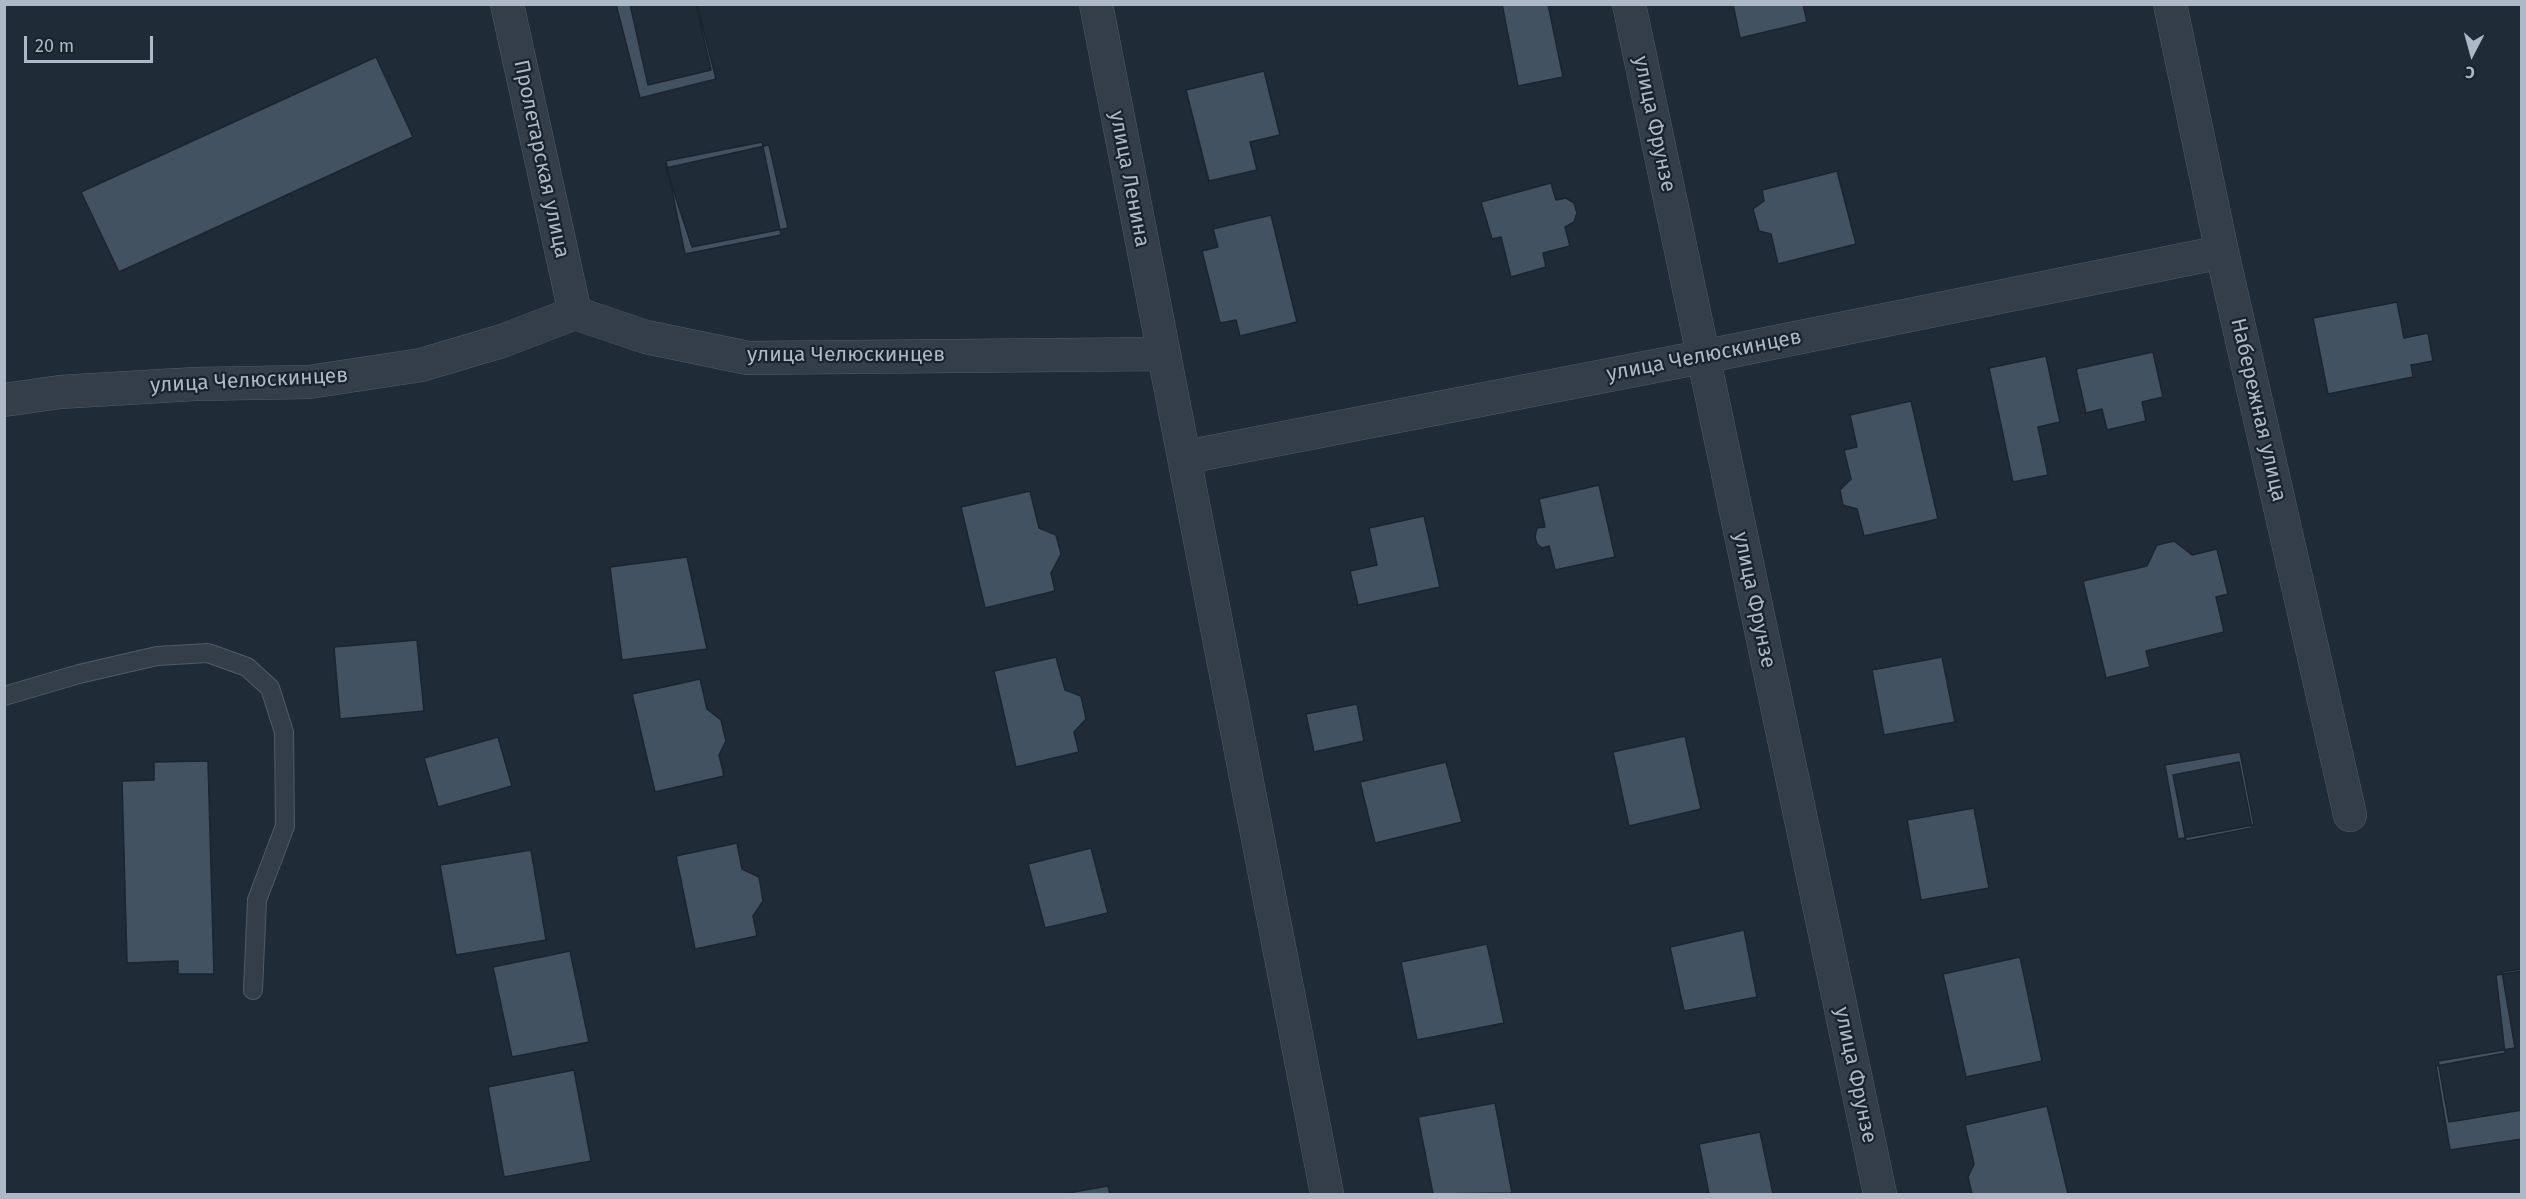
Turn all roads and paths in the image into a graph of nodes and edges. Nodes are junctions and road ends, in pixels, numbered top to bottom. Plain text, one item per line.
1 (507, 4) edge
2 (1096, 4) edge
3 (1629, 4) edge
4 (2170, 4) edge
5 (2222, 252) junction
6 (575, 314) junction
7 (1163, 354) junction
8 (1702, 357) junction
9 (4, 400) edge
10 (1185, 457) junction
11 (4, 696) edge
12 (2350, 815) dead end
13 (253, 990) dead end
14 (1327, 1194) edge
15 (1880, 1194) edge

1 - 6 street, Пролетарская улица
2 - 7 street, улица Ленина
3 - 8 street, улица Фрунзе
4 - 5 street, Набережная улица
5 - 8 street, улица Челюскинцев
5 - 12 street, Набережная улица
6 - 7 street, улица Челюскинцев
6 - 9 street, улица Челюскинцев
7 - 10 street, улица Ленина
8 - 10 street, улица Челюскинцев
8 - 15 street, улица Фрунзе
10 - 14 street, улица Ленина
11 - 13 lane

